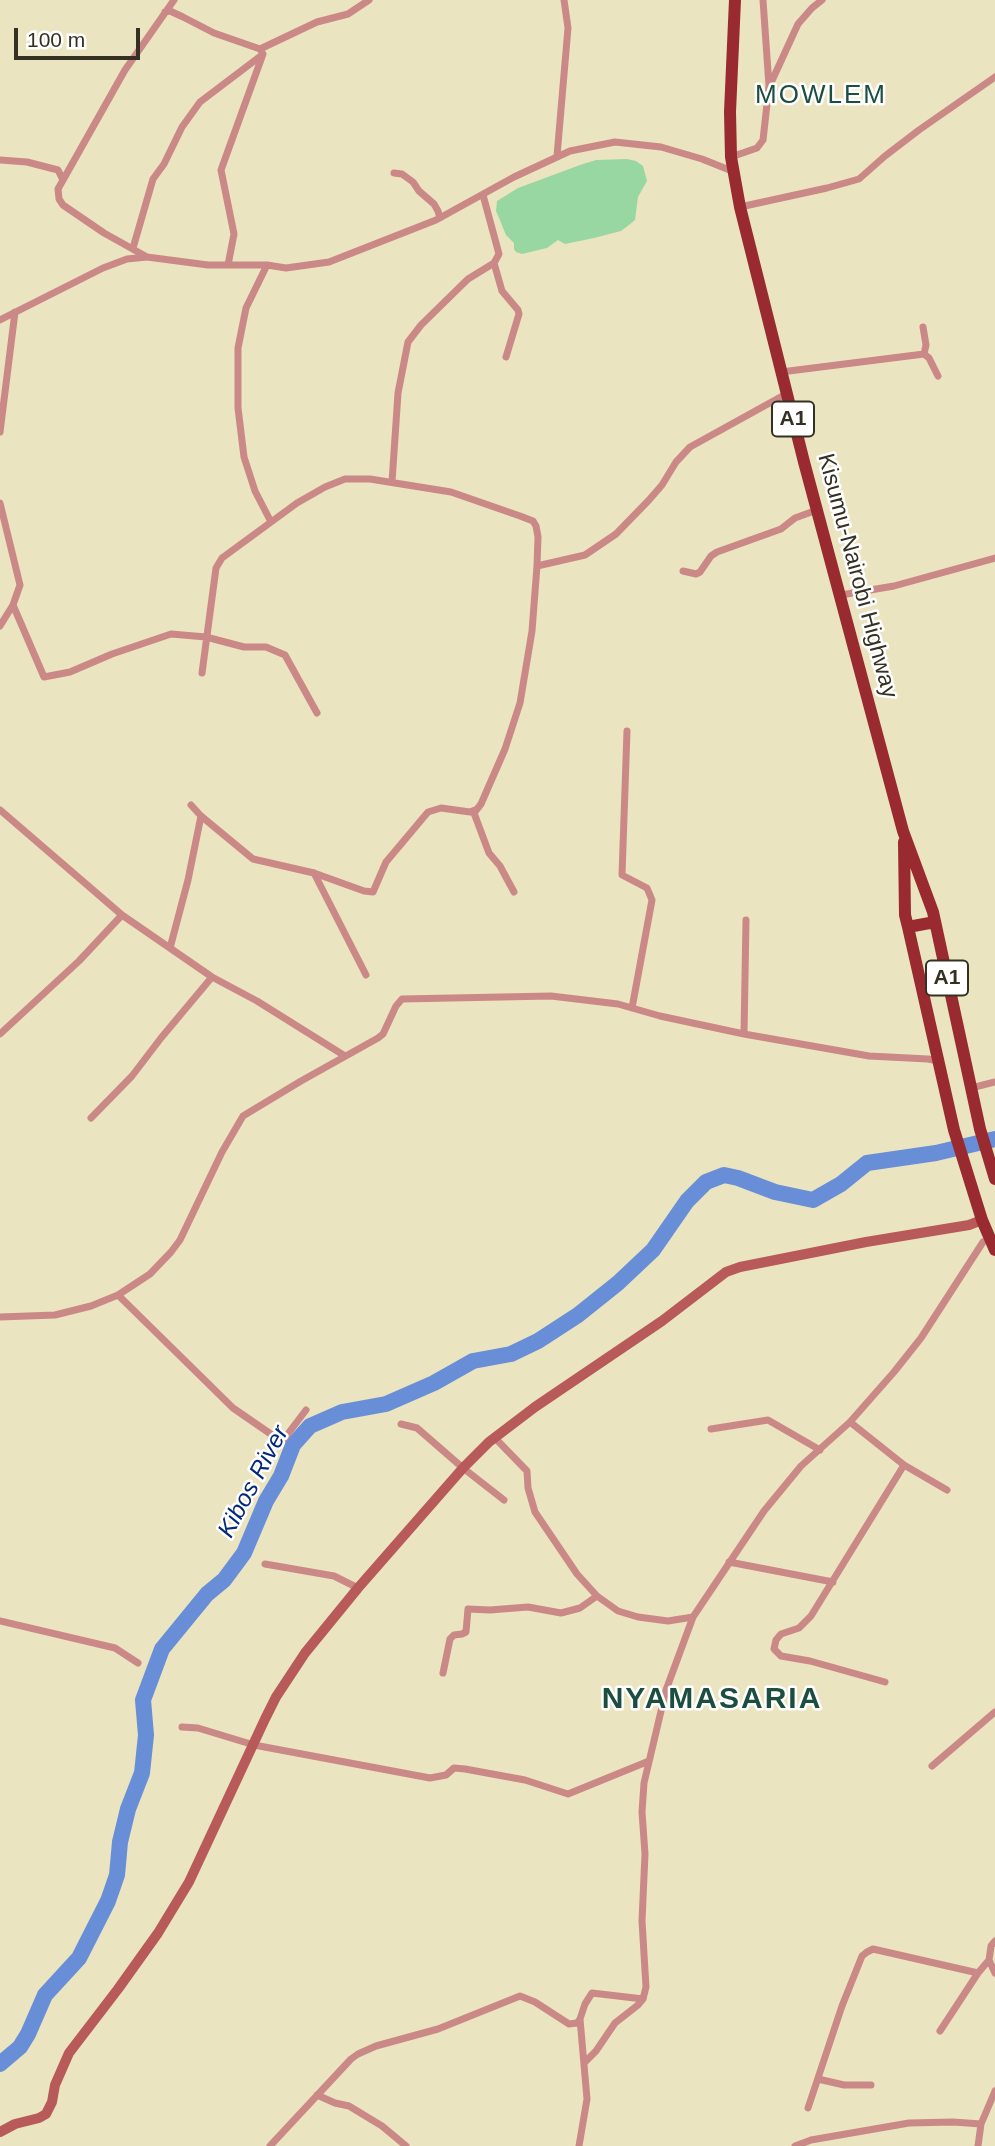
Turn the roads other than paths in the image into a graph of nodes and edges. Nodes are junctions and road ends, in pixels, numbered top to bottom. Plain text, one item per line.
1 (174, 0) edge
2 (369, 0) edge
3 (564, 0) edge
4 (735, 0) edge
5 (763, 0) edge
6 (822, 0) edge
7 (165, 12) junction
8 (262, 52) junction
9 (993, 81) edge
10 (769, 86) junction
11 (557, 156) junction
12 (0, 160) edge
13 (732, 164) junction
14 (394, 173) dead end
15 (63, 180) junction
16 (483, 195) junction
17 (740, 207) junction
18 (440, 218) junction
19 (133, 248) junction
20 (147, 257) junction
21 (494, 263) junction
22 (228, 265) junction
23 (267, 265) junction
24 (15, 312) junction
25 (0, 320) edge
26 (923, 327) dead end
27 (924, 354) junction
28 (506, 357) dead end
29 (781, 372) junction
30 (938, 376) dead end
31 (786, 394) junction
32 (0, 432) edge
33 (392, 482) junction
34 (0, 503) edge
35 (817, 510) junction
36 (271, 522) junction
37 (995, 558) edge
38 (537, 566) junction
39 (683, 571) dead end
40 (841, 595) junction
41 (12, 605) junction
42 (0, 626) edge
43 (206, 637) junction
44 (202, 673) dead end
45 (317, 713) dead end
46 (627, 731) dead end
47 (191, 804) dead end
48 (0, 810) edge
49 (476, 810) junction
50 (201, 816) junction
51 (903, 831) junction
52 (314, 873) junction
53 (514, 892) dead end
54 (122, 915) junction
55 (746, 920) dead end
56 (935, 922) junction
57 (908, 927) junction
58 (170, 948) junction
59 (366, 975) dead end
60 (212, 977) junction
61 (632, 1008) junction
62 (0, 1034) edge
63 (744, 1034) junction
64 (345, 1056) junction
65 (938, 1061) junction
66 (995, 1083) edge
67 (971, 1088) junction
68 (92, 1118) dead end
69 (995, 1179) edge
70 (982, 1220) junction
71 (984, 1242) dead end
72 (995, 1250) edge
73 (118, 1295) junction
74 (0, 1317) edge
75 (306, 1410) dead end
76 (850, 1422) junction
77 (401, 1424) dead end
78 (711, 1429) dead end
79 (495, 1438) junction
80 (820, 1450) junction
81 (904, 1465) junction
82 (463, 1468) junction
83 (947, 1490) dead end
84 (504, 1500) dead end
85 (729, 1562) junction
86 (265, 1564) dead end
87 (833, 1582) junction
88 (358, 1588) junction
89 (597, 1596) junction
90 (694, 1617) junction
91 (0, 1621) edge
92 (138, 1663) dead end
93 (443, 1673) dead end
94 (885, 1682) dead end
95 (995, 1712) edge
96 (182, 1727) dead end
97 (254, 1745) junction
98 (649, 1761) junction
99 (932, 1766) dead end
100 (995, 1941) edge
101 (989, 1960) junction
102 (978, 1973) junction
103 (995, 1973) edge
104 (643, 1999) junction
105 (580, 2019) junction
106 (940, 2031) dead end
107 (584, 2063) junction
108 (818, 2079) junction
109 (871, 2085) dead end
110 (995, 2091) edge
111 (317, 2095) junction
112 (808, 2108) dead end
113 (981, 2124) junction
114 (0, 2132) edge
115 (270, 2146) edge
116 (406, 2146) edge
117 (579, 2146) edge
118 (796, 2146) edge
119 (978, 2146) edge

1 - 7 street
2 - 8 street
3 - 11 street
4 - 13 highway, Kisumu-Nairobi Highway / A1
5 - 10 street
6 - 10 street
7 - 8 street
7 - 15 street
8 - 19 street
8 - 22 street
9 - 17 street
10 - 13 street
11 - 13 street
11 - 16 street
12 - 15 street
13 - 17 highway, Kisumu-Nairobi Highway / A1
14 - 18 street
15 - 19 street
16 - 18 street
16 - 21 street
17 - 29 highway, Kisumu-Nairobi Highway / A1
18 - 23 street
19 - 20 street
20 - 22 street
20 - 24 street
21 - 28 street
21 - 33 street
22 - 23 street
23 - 36 street
24 - 25 street
24 - 32 street
26 - 27 street
27 - 29 street
27 - 30 street
29 - 31 highway, Kisumu-Nairobi Highway / A1
31 - 35 highway, Kisumu-Nairobi Highway / A1
31 - 38 street
33 - 36 street
33 - 38 street
34 - 41 street
35 - 39 street
35 - 40 highway, Kisumu-Nairobi Highway / A1
36 - 43 street
37 - 40 street
38 - 49 street
40 - 51 highway, Kisumu-Nairobi Highway / A1
41 - 42 street
41 - 43 street
43 - 44 street
43 - 45 street
46 - 61 street
47 - 50 street
48 - 54 street
49 - 52 street
49 - 53 street
50 - 52 street
50 - 58 street
51 - 56 highway, A1
51 - 57 highway, A1
52 - 59 street
54 - 58 street
54 - 62 street
55 - 63 street
56 - 57 highway
56 - 67 highway, A1
57 - 65 highway, A1
58 - 60 street
60 - 64 street
60 - 68 street
61 - 63 street
61 - 64 street
63 - 65 street
64 - 73 street
65 - 70 highway, A1
66 - 67 street
67 - 69 highway, A1
70 - 72 highway, A1
70 - 79 main road
71 - 76 street
73 - 74 street
73 - 75 street
76 - 80 street
76 - 81 street
77 - 82 street
78 - 80 street
79 - 82 main road
79 - 89 street
80 - 85 street
81 - 83 street
81 - 87 street
82 - 84 street
82 - 88 main road
85 - 87 street
85 - 90 street
86 - 88 street
87 - 94 street
88 - 97 main road
89 - 90 street
89 - 93 street
90 - 98 street
91 - 92 street
95 - 99 street
96 - 97 street
97 - 98 street
97 - 114 main road
98 - 104 street
100 - 101 street
101 - 102 street
101 - 103 street
102 - 106 street
102 - 108 street
104 - 105 street
104 - 107 street
105 - 107 street
105 - 111 street
107 - 117 street
108 - 109 street
108 - 112 street
110 - 113 street
111 - 115 street
111 - 116 street
113 - 118 street
113 - 119 street

